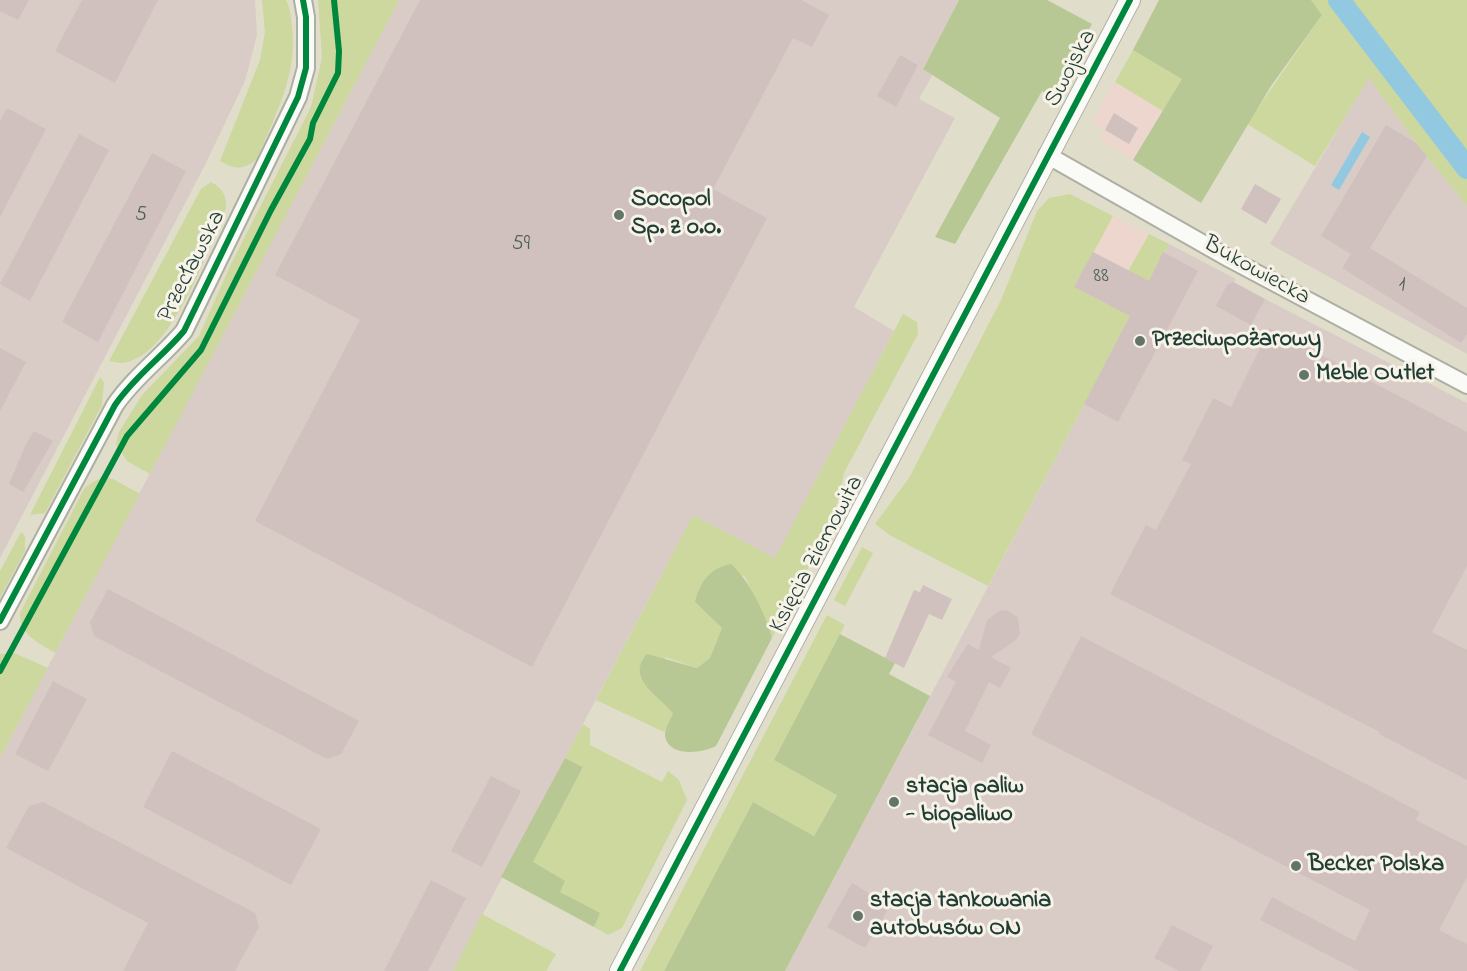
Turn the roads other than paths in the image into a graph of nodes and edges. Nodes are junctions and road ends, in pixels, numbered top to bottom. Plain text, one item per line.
1 (303, 0) edge
2 (1130, 0) edge
3 (1047, 155) junction
4 (1467, 386) edge
5 (0, 621) edge
6 (620, 971) edge

1 - 5 street, Przecławska
2 - 3 street, Swojska
3 - 4 street, Bukowiecka
3 - 6 street, Księcia Ziemowita

